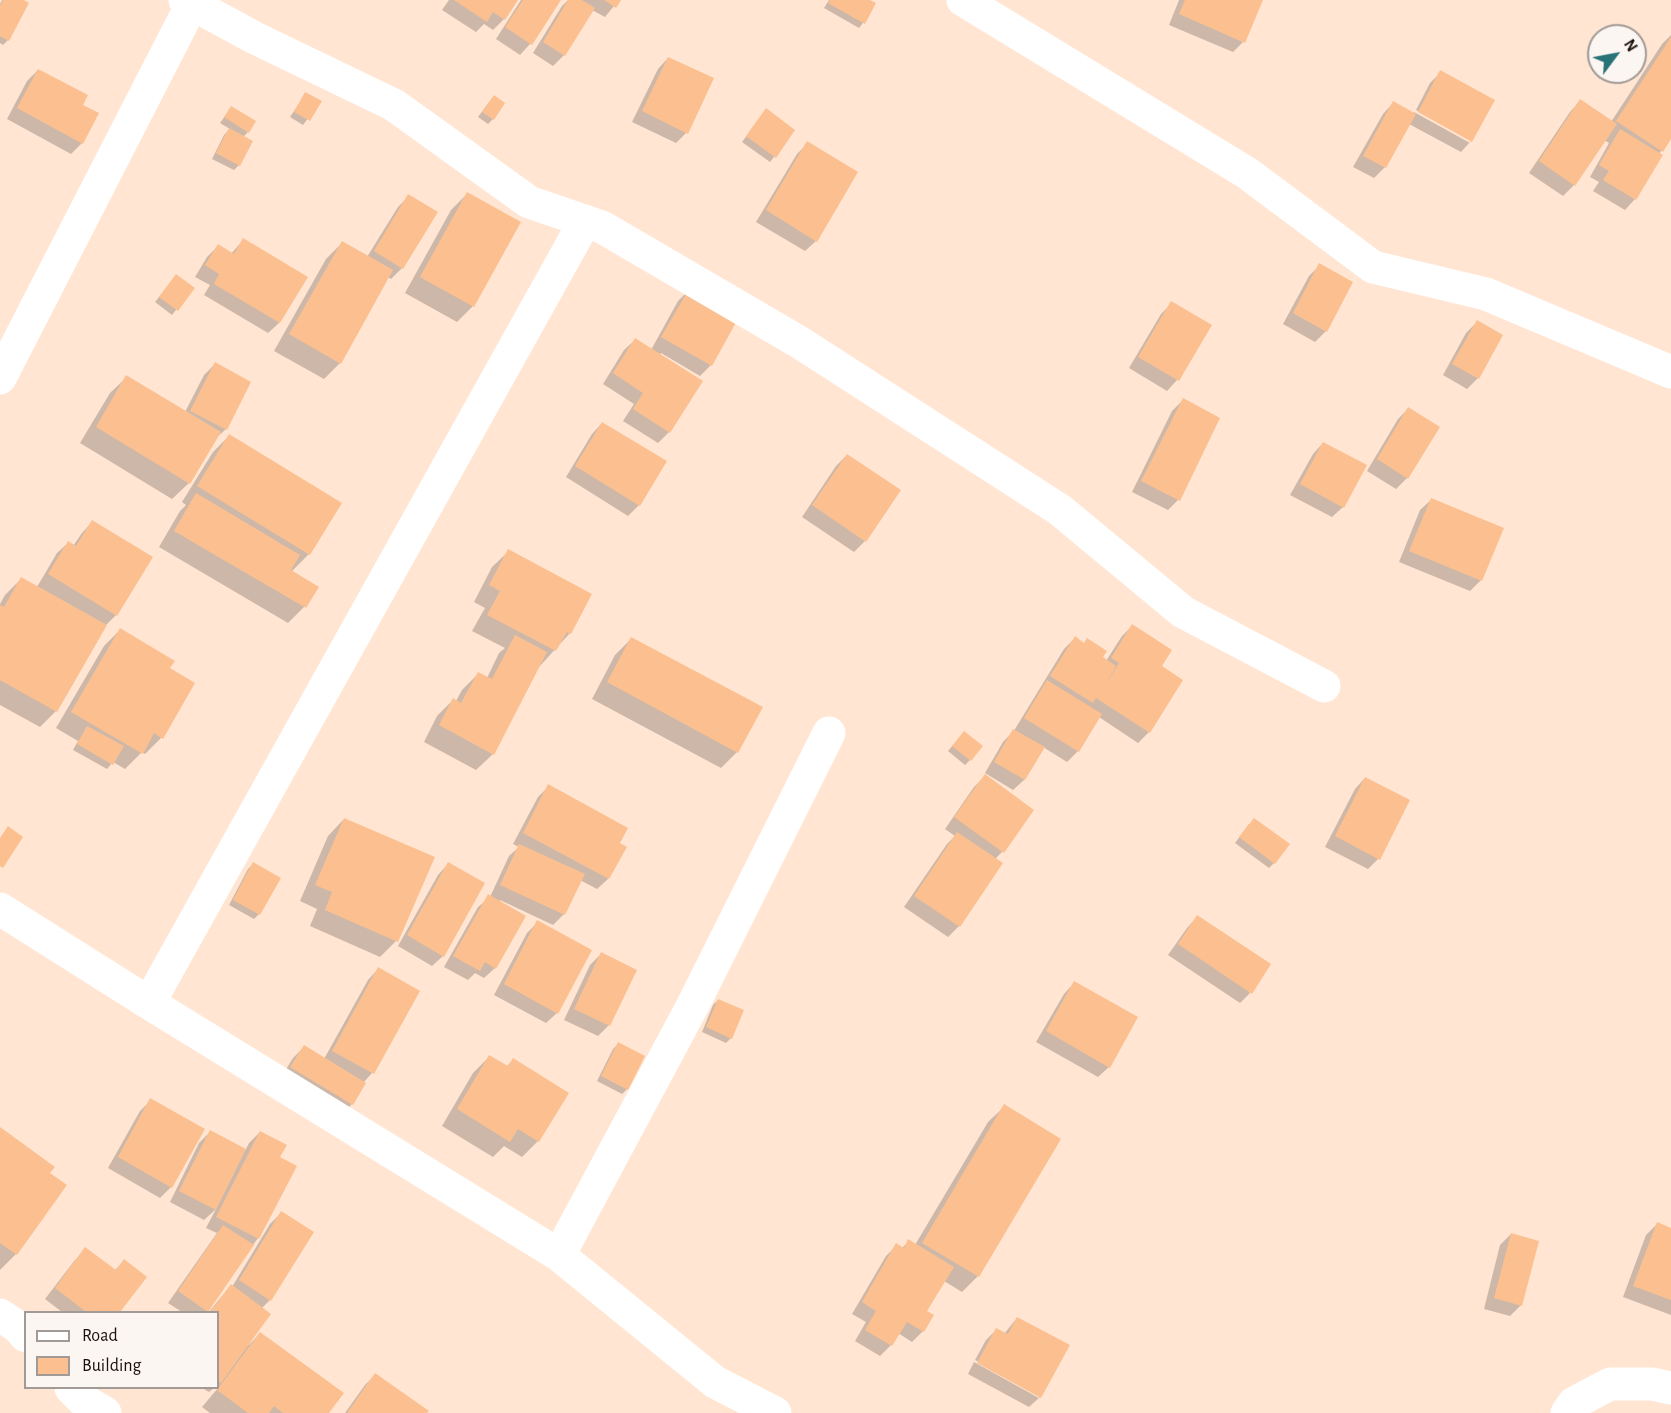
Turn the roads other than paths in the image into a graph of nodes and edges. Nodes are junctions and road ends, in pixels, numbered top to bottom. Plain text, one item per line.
1 (963, 0) edge
2 (189, 2) edge
3 (585, 221) junction
4 (1671, 372) edge
5 (0, 378) edge
6 (1323, 686) dead end
7 (829, 733) dead end
8 (0, 909) edge
9 (149, 1003) junction
10 (559, 1255) junction
11 (0, 1315) edge
12 (24, 1334) edge
13 (1671, 1388) edge
14 (73, 1389) edge
15 (105, 1413) edge
16 (775, 1413) edge
17 (1567, 1413) edge

1 - 4 street
2 - 3 street
2 - 5 street
3 - 6 street
3 - 9 street
7 - 10 street
8 - 9 street
9 - 10 street
10 - 16 street
11 - 12 street
13 - 17 street
14 - 15 street

